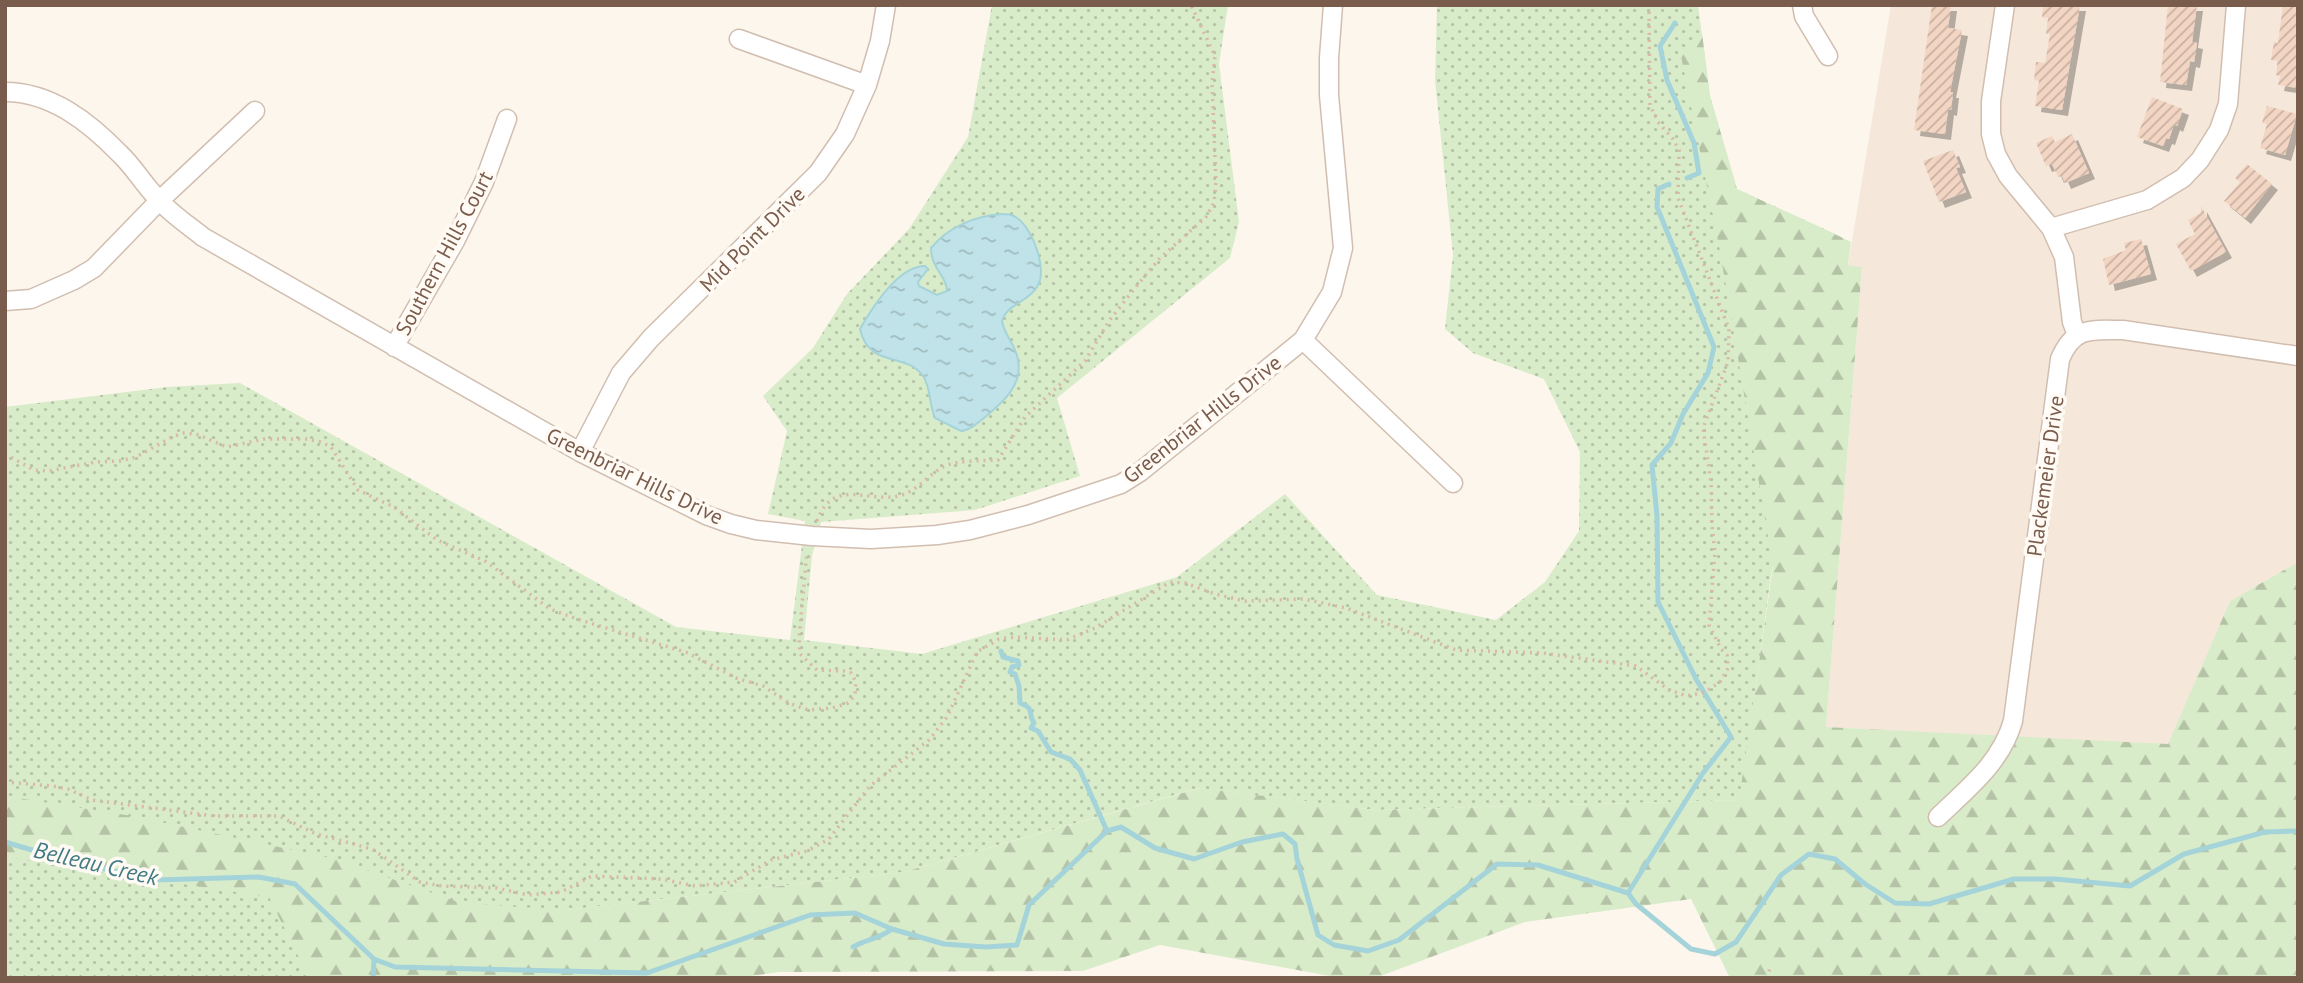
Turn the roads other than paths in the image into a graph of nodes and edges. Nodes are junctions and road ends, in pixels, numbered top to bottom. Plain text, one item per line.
1 (886, 5) edge
2 (1333, 5) edge
3 (1802, 5) edge
4 (2005, 5) edge
5 (2236, 5) edge
6 (739, 39) dead end
7 (1828, 56) dead end
8 (867, 85) junction
9 (5, 92) edge
10 (255, 111) dead end
11 (507, 118) dead end
12 (159, 201) junction
13 (2051, 228) junction
14 (5, 301) edge
15 (2077, 335) junction
16 (1303, 340) junction
17 (394, 347) junction
18 (2298, 356) edge
19 (580, 452) junction
20 (1453, 483) dead end
21 (1938, 817) dead end

1 - 8 street, Mid Point Drive
2 - 16 street, Greenbriar Hills Drive
3 - 7 street
4 - 13 street
5 - 13 street
6 - 8 street
8 - 19 street, Mid Point Drive
9 - 12 street, Greenbriar Hills Drive
10 - 12 street
11 - 17 street, Southern Hills Court
12 - 14 street
12 - 17 street, Greenbriar Hills Drive
13 - 15 street
15 - 18 street
15 - 21 street, Plackemeier Drive
16 - 19 street, Greenbriar Hills Drive
16 - 20 street
17 - 19 street, Greenbriar Hills Drive

